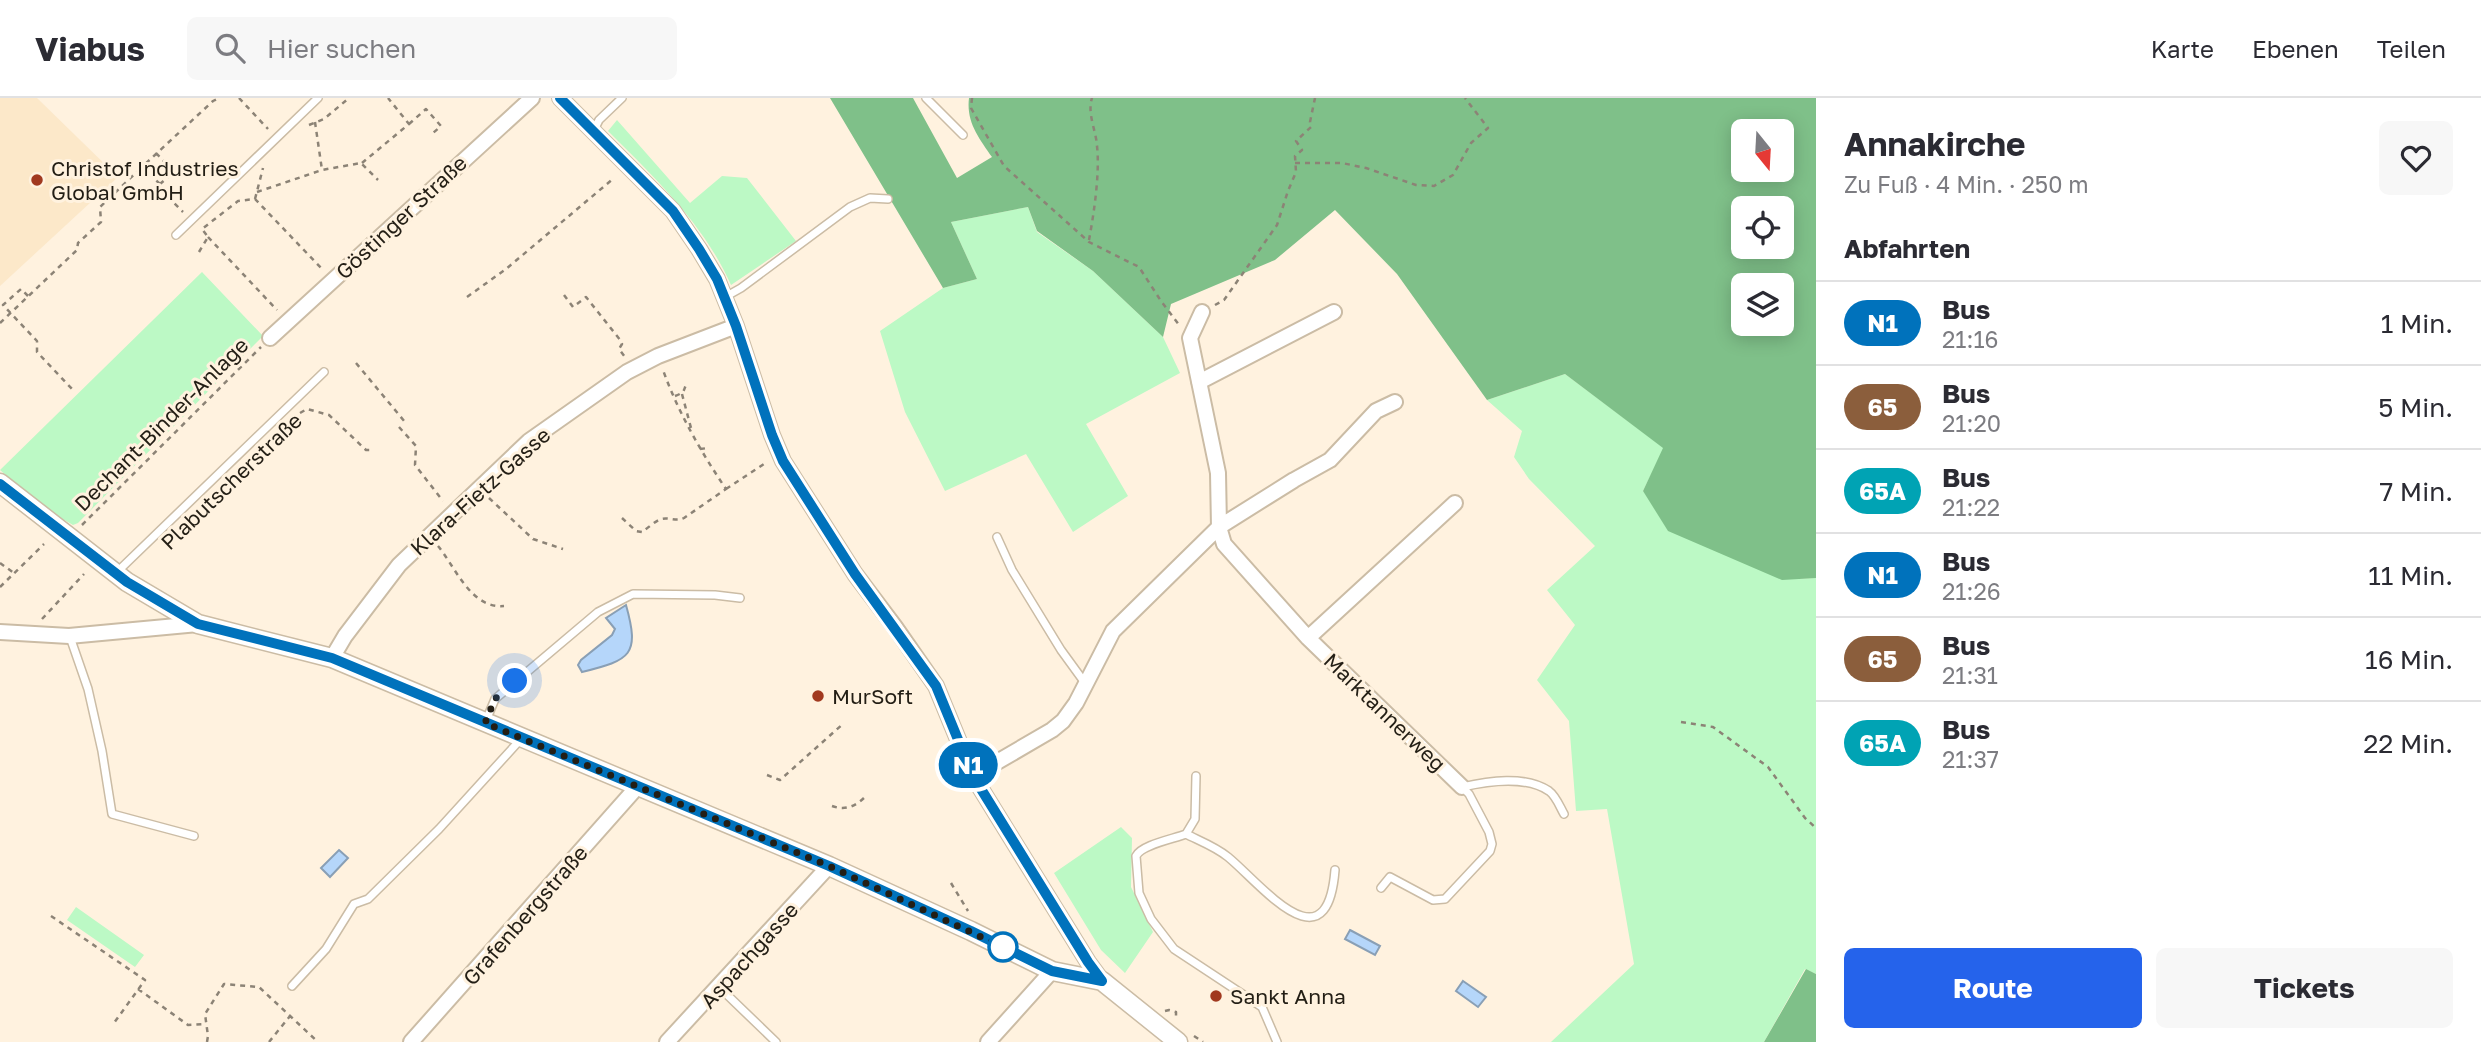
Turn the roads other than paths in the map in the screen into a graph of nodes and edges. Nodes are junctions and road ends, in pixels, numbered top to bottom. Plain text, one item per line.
1 (318, 98) edge
2 (532, 98) edge
3 (561, 98) edge
4 (622, 98) edge
5 (926, 98) edge
6 (594, 130) junction
7 (963, 135) dead end
8 (888, 199) dead end
9 (176, 235) dead end
10 (724, 297) junction
11 (1202, 312) road end
12 (1334, 312) dead end
13 (736, 326) junction
14 (270, 338) road end
15 (324, 372) dead end
16 (1199, 382) junction
17 (1395, 402) dead end
18 (0, 484) edge
19 (1455, 503) dead end
20 (1219, 527) junction
21 (997, 537) dead end
22 (115, 573) junction
23 (740, 598) dead end
24 (198, 624) junction
25 (0, 632) edge
26 (69, 636) junction
27 (1308, 638) junction
28 (332, 658) junction
29 (1085, 683) junction
30 (485, 723) junction
31 (522, 738) junction
32 (973, 776) junction
33 (1196, 776) dead end
34 (638, 786) junction
35 (1462, 787) junction
36 (1564, 814) dead end
37 (1186, 834) junction
38 (194, 836) dead end
39 (829, 866) junction
40 (1335, 870) dead end
41 (1381, 888) dead end
42 (1052, 971) junction
43 (1102, 981) junction
44 (292, 986) dead end
45 (719, 987) junction
46 (411, 1042) edge
47 (667, 1042) edge
48 (776, 1042) edge
49 (988, 1042) edge
50 (1178, 1042) edge
51 (1277, 1042) edge

1 - 9 lane
2 - 14 street, Göstinger Straße
3 - 6 street
4 - 6 lane
5 - 7 lane
6 - 10 street
8 - 10 lane
10 - 13 street
11 - 16 street, Marktannerweg
12 - 16 street
13 - 28 street, Klara-Fietz-Gasse
13 - 32 street
15 - 22 lane, Plabutscherstraße
16 - 20 street, Marktannerweg
17 - 20 street
18 - 22 street
19 - 27 street, Marktannerweg
20 - 27 street, Marktannerweg
20 - 29 street
21 - 29 lane
22 - 24 street
23 - 30 lane
24 - 26 street
24 - 28 street
25 - 26 street
26 - 38 lane
27 - 35 street, Marktannerweg
28 - 30 street
29 - 32 street
30 - 31 street
31 - 34 street
31 - 44 lane
32 - 43 street
33 - 37 lane
34 - 39 street
34 - 46 street, Grafenbergstraße
35 - 36 lane
35 - 41 lane
37 - 40 lane
37 - 51 lane
39 - 42 street
39 - 45 street, Aspachgasse
42 - 43 street
42 - 49 street
43 - 50 street
45 - 47 street, Aspachgasse
45 - 48 lane

